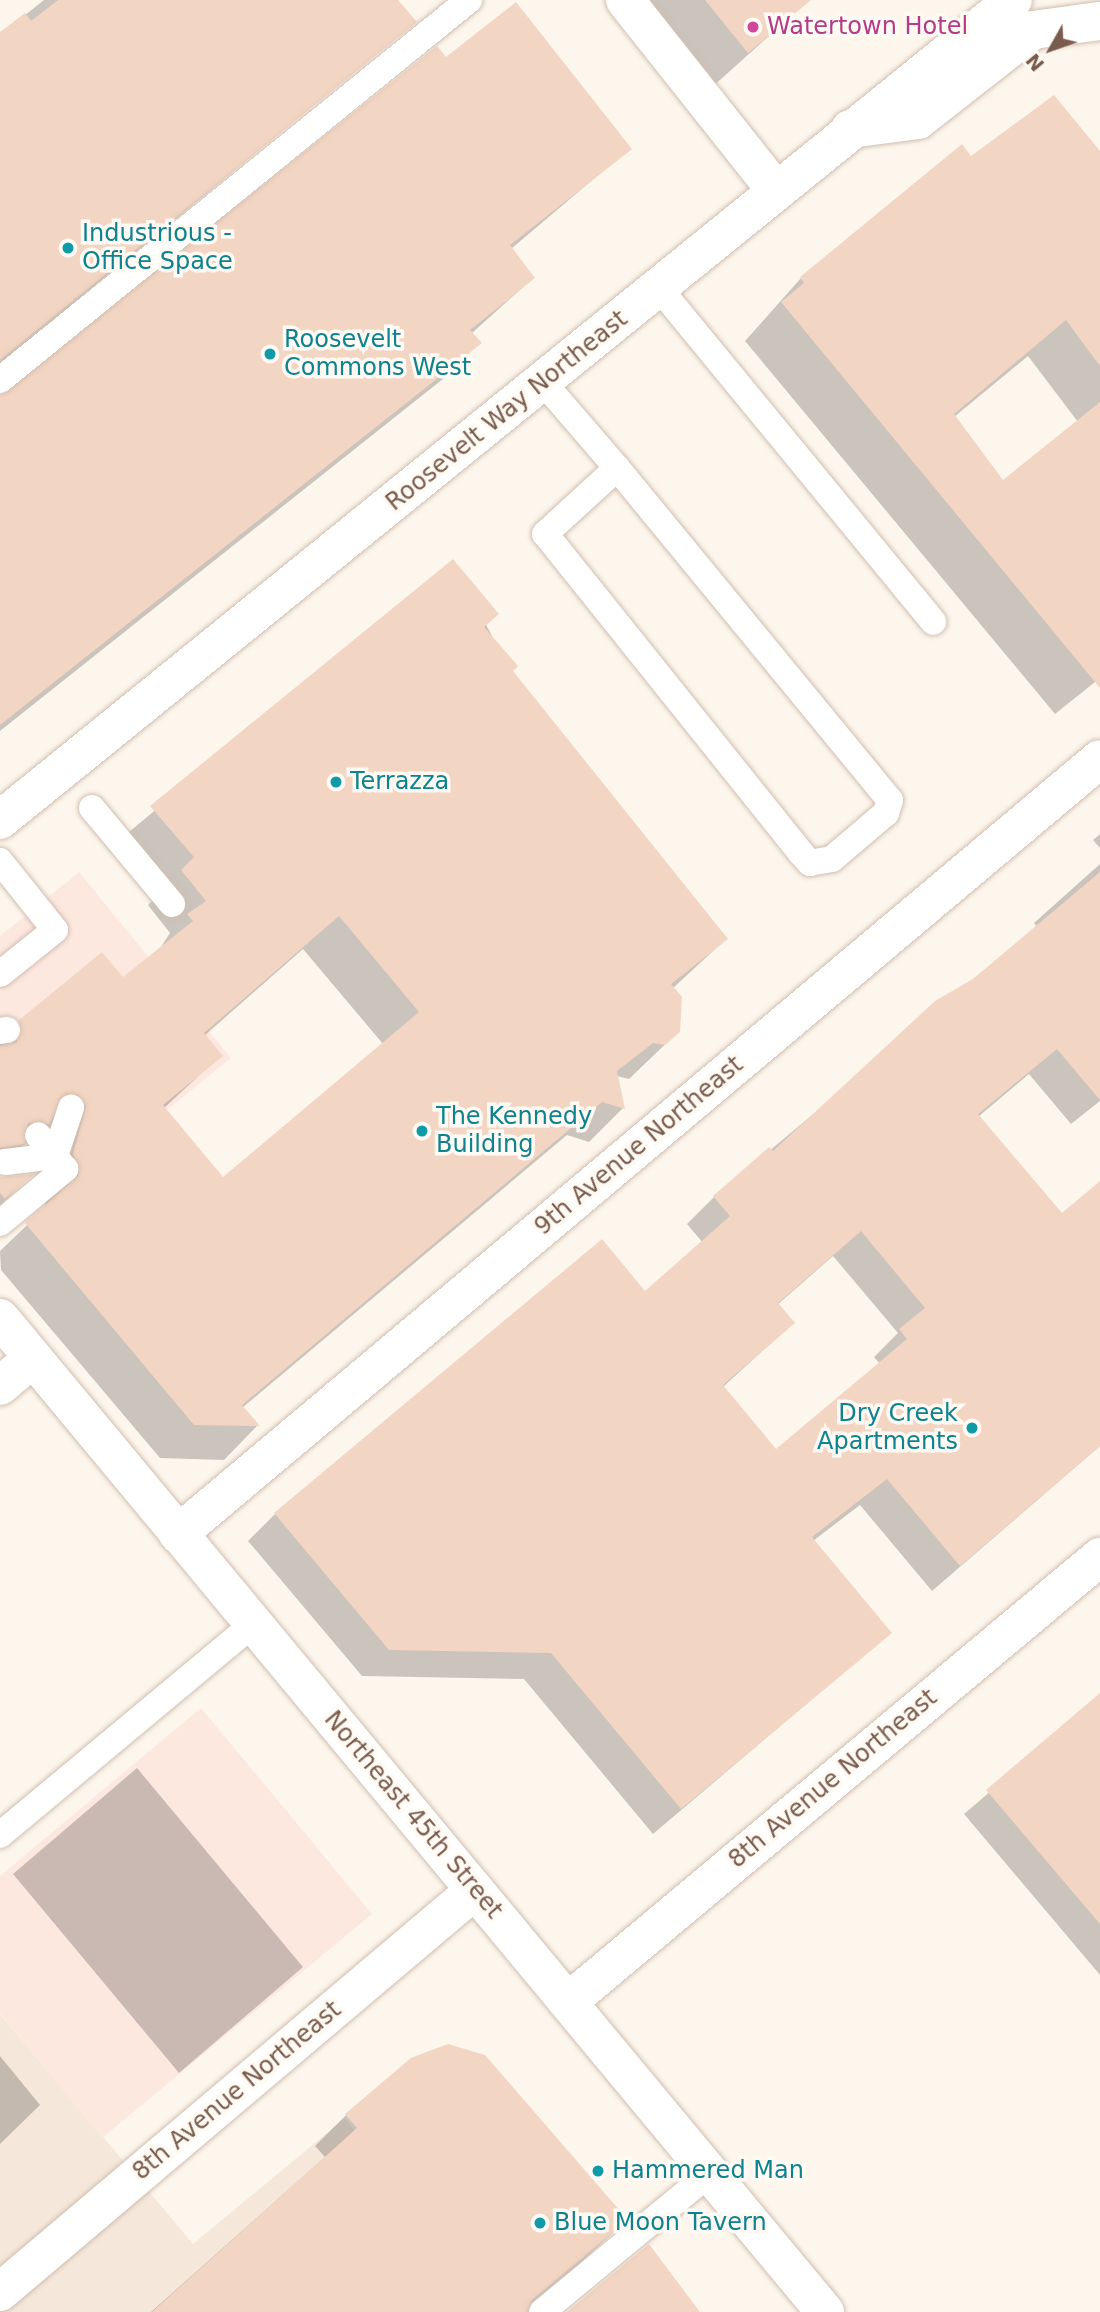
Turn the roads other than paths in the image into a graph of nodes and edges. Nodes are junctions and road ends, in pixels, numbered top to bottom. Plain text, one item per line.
1 (469, 0) edge
2 (625, 0) edge
3 (1013, 0) edge
4 (1092, 0) edge
5 (1100, 9) edge
6 (1100, 21) edge
7 (850, 130) junction
8 (775, 188) junction
9 (659, 288) junction
10 (0, 380) edge
11 (543, 382) junction
12 (617, 468) junction
13 (933, 622) dead end
14 (1100, 759) edge
15 (92, 808) dead end
16 (0, 820) edge
17 (0, 861) edge
18 (172, 904) dead end
19 (0, 974) edge
20 (71, 1108) dead end
21 (38, 1135) dead end
22 (55, 1156) junction
23 (5, 1162) dead end
24 (0, 1223) edge
25 (0, 1318) edge
26 (33, 1358) junction
27 (0, 1386) edge
28 (178, 1534) junction
29 (1100, 1557) edge
30 (254, 1623) junction
31 (0, 1835) edge
32 (475, 1890) junction
33 (568, 2002) junction
34 (710, 2173) junction
35 (0, 2292) edge
36 (542, 2312) edge
37 (825, 2312) edge

1 - 10 lane
2 - 8 main road
3 - 7 main road, Roosevelt Way Northeast
4 - 5 main road
6 - 7 main road
7 - 8 main road, Roosevelt Way Northeast
8 - 9 main road, Roosevelt Way Northeast
9 - 11 main road, Roosevelt Way Northeast
9 - 13 lane
11 - 12 lane
11 - 16 main road, Roosevelt Way Northeast
12 - 12 lane
14 - 28 main road, 9th Avenue Northeast
15 - 18 lane
17 - 19 lane
20 - 22 lane
21 - 22 lane
22 - 23 lane
22 - 24 lane
25 - 26 main road, Northeast 45th Street
26 - 27 main road
26 - 28 main road, Northeast 45th Street
28 - 30 main road, Northeast 45th Street
29 - 33 main road, 8th Avenue Northeast
30 - 31 lane
30 - 32 main road, Northeast 45th Street
32 - 33 main road, Northeast 45th Street
32 - 35 main road, 8th Avenue Northeast
33 - 34 main road, Northeast 45th Street
34 - 36 lane
34 - 37 main road, Northeast 45th Street

